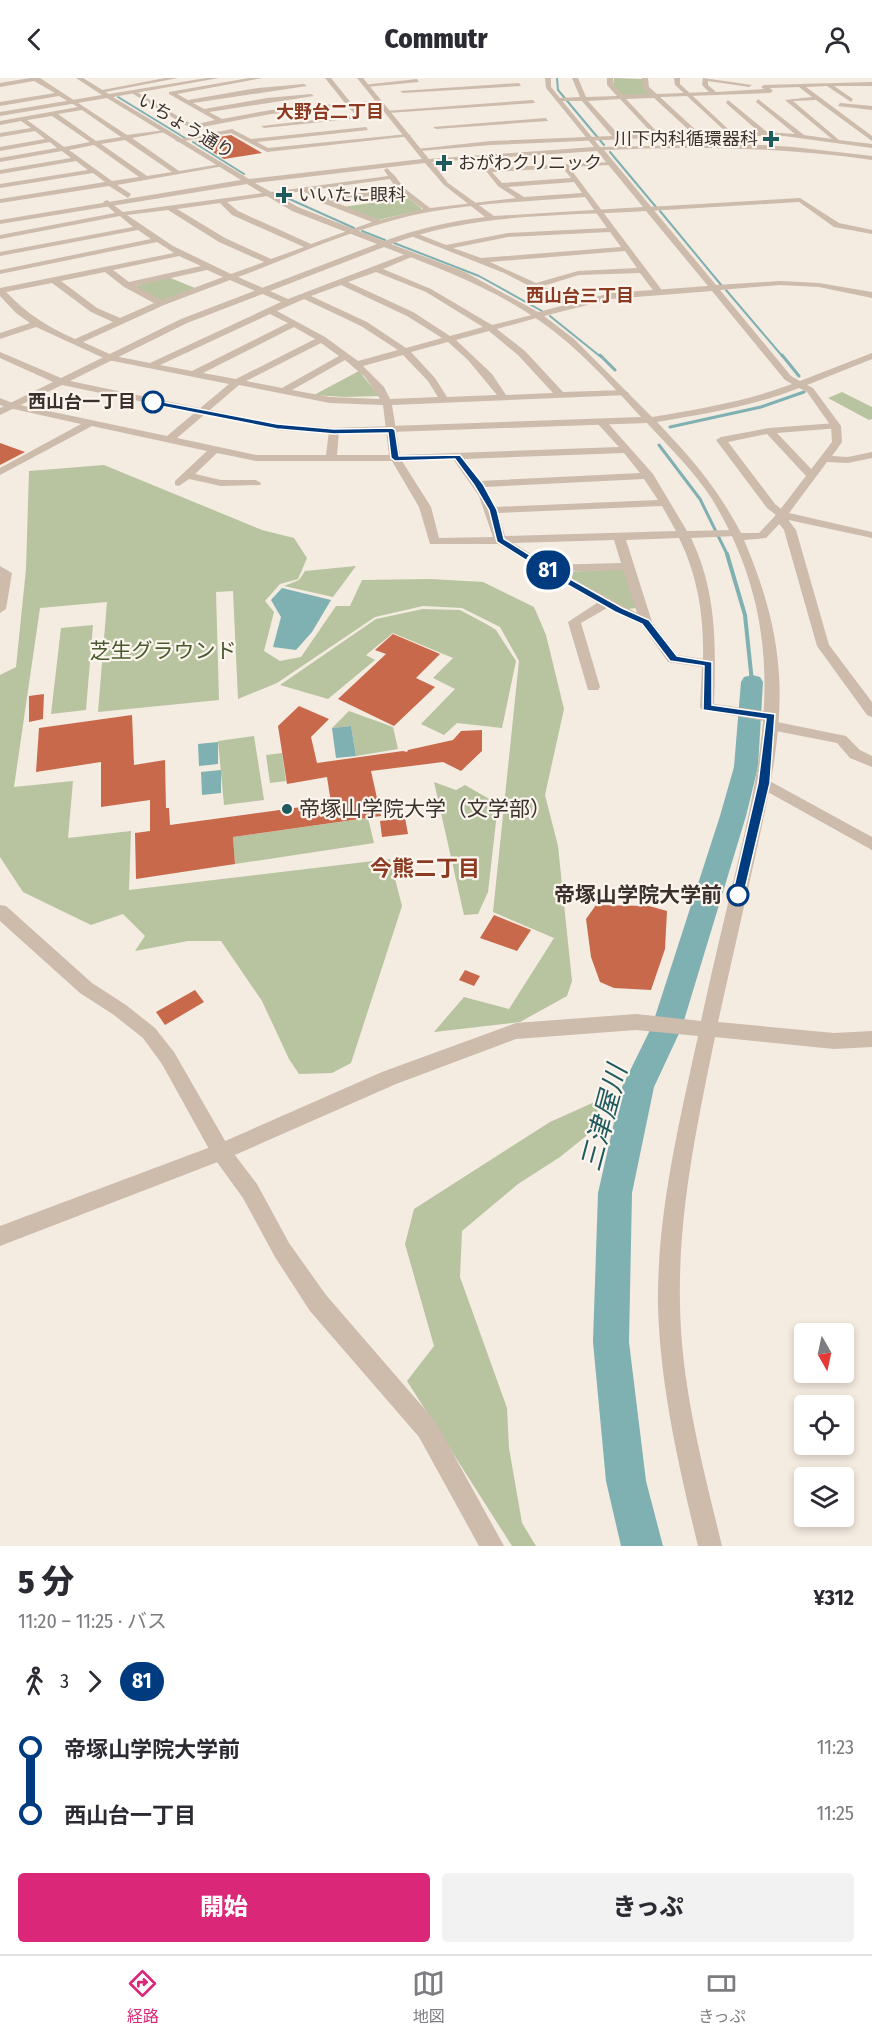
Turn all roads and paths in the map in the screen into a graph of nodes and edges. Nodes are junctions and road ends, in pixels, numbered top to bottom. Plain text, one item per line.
1 (79, 78) edge
2 (175, 78) edge
3 (216, 78) edge
4 (256, 78) edge
5 (360, 78) edge
6 (548, 78) edge
7 (575, 78) edge
8 (610, 78) edge
9 (645, 78) edge
10 (677, 78) edge
11 (705, 78) edge
12 (849, 78) edge
13 (872, 78) edge
14 (35, 79) edge
15 (394, 80) edge
16 (330, 81) edge
17 (425, 81) dead end
18 (519, 81) edge
19 (828, 84) junction
20 (872, 84) edge
21 (0, 85) edge
22 (323, 85) dead end
23 (366, 85) junction
24 (48, 86) junction
25 (304, 86) junction
26 (314, 86) dead end
27 (800, 86) junction
28 (39, 88) dead end
29 (767, 89) junction
30 (100, 91) junction
31 (403, 91) junction
32 (133, 92) junction
33 (171, 93) junction
34 (714, 93) junction
35 (60, 94) junction
36 (687, 95) junction
37 (108, 96) junction
38 (311, 96) junction
39 (658, 96) junction
40 (143, 98) junction
41 (621, 98) junction
42 (816, 98) junction
43 (584, 99) junction
44 (780, 99) junction
45 (867, 99) dead end
46 (564, 100) junction
47 (851, 100) junction
48 (758, 101) junction
49 (74, 102) junction
50 (187, 102) junction
51 (380, 102) junction
52 (533, 102) junction
53 (728, 102) junction
54 (738, 102) dead end
55 (748, 102) dead end
56 (708, 103) dead end
57 (718, 103) dead end
58 (0, 104) edge
59 (350, 104) junction
60 (698, 104) junction
61 (825, 104) junction
62 (318, 107) junction
63 (861, 107) junction
64 (83, 108) junction
65 (418, 108) junction
66 (872, 108) edge
67 (203, 111) junction
68 (387, 111) junction
69 (487, 113) dead end
70 (0, 114) edge
71 (52, 114) junction
72 (446, 116) dead end
73 (246, 117) junction
74 (358, 117) junction
75 (22, 119) junction
76 (221, 121) junction
77 (431, 122) junction
78 (0, 123) edge
79 (550, 125) junction
80 (264, 126) junction
81 (192, 127) junction
82 (37, 129) junction
83 (366, 129) junction
84 (163, 131) junction
85 (696, 134) junction
86 (732, 134) junction
87 (765, 134) junction
88 (0, 135) edge
89 (206, 135) junction
90 (657, 135) junction
91 (801, 135) junction
92 (408, 136) junction
93 (128, 137) junction
94 (617, 137) junction
95 (282, 138) junction
96 (596, 138) junction
97 (376, 139) junction
98 (562, 139) junction
99 (51, 140) junction
100 (178, 140) junction
101 (872, 140) edge
102 (250, 141) junction
103 (839, 141) junction
104 (97, 143) junction
105 (741, 143) junction
106 (453, 146) junction
107 (872, 146) edge
108 (0, 148) edge
109 (597, 148) junction
110 (65, 149) junction
111 (420, 149) junction
112 (476, 157) junction
113 (872, 157) edge
114 (77, 159) junction
115 (0, 160) edge
116 (428, 160) junction
117 (609, 163) junction
118 (383, 165) junction
119 (221, 166) junction
120 (565, 166) junction
121 (487, 170) junction
122 (95, 171) junction
123 (0, 172) edge
124 (177, 172) junction
125 (144, 177) junction
126 (393, 177) junction
127 (245, 180) junction
128 (576, 180) junction
129 (110, 182) junction
130 (500, 184) junction
131 (0, 186) edge
132 (302, 188) junction
133 (401, 190) junction
134 (265, 193) junction
135 (587, 195) junction
136 (128, 196) junction
137 (410, 197) junction
138 (220, 199) junction
139 (523, 199) junction
140 (324, 200) junction
141 (0, 201) edge
142 (107, 202) junction
143 (475, 204) junction
144 (169, 207) junction
145 (339, 207) junction
146 (648, 209) junction
147 (429, 210) junction
148 (599, 212) junction
149 (121, 214) junction
150 (492, 218) junction
151 (0, 220) edge
152 (379, 222) junction
153 (138, 228) junction
154 (612, 230) junction
155 (352, 232) junction
156 (872, 232) edge
157 (410, 234) junction
158 (0, 237) edge
159 (157, 240) junction
160 (383, 244) junction
161 (311, 247) junction
162 (448, 247) junction
163 (626, 249) junction
164 (0, 254) edge
165 (179, 254) junction
166 (411, 254) junction
167 (542, 255) junction
168 (482, 260) junction
169 (271, 262) junction
170 (560, 264) dead end
171 (208, 267) junction
172 (569, 268) dead end
173 (107, 269) junction
174 (376, 269) junction
175 (642, 270) junction
176 (0, 272) edge
177 (578, 273) junction
178 (231, 277) junction
179 (54, 280) junction
180 (341, 282) junction
181 (127, 285) junction
182 (538, 285) junction
183 (711, 288) junction
184 (0, 291) edge
185 (262, 291) junction
186 (658, 291) junction
187 (872, 295) edge
188 (304, 296) junction
189 (288, 302) junction
190 (160, 303) junction
191 (572, 305) junction
192 (269, 310) junction
193 (537, 315) junction
194 (119, 321) junction
195 (295, 323) junction
196 (37, 324) junction
197 (492, 328) junction
198 (0, 336) edge
199 (322, 339) junction
200 (450, 339) junction
201 (74, 343) junction
202 (405, 351) junction
203 (0, 355) edge
204 (345, 356) junction
205 (872, 356) edge
206 (111, 358) junction
207 (355, 365) junction
208 (150, 366) junction
209 (193, 374) junction
210 (61, 382) junction
211 (237, 382) junction
212 (800, 384) junction
213 (283, 391) junction
214 (624, 393) junction
215 (560, 395) junction
216 (503, 397) junction
217 (444, 399) junction
218 (0, 401) edge
219 (387, 402) junction
220 (12, 406) junction
221 (0, 412) edge
222 (199, 412) junction
223 (651, 420) junction
224 (90, 423) junction
225 (603, 423) junction
226 (836, 426) junction
227 (392, 430) junction
228 (334, 431) junction
229 (769, 431) junction
230 (169, 440) junction
231 (214, 450) junction
232 (627, 450) junction
233 (872, 455) edge
234 (458, 457) junction
235 (331, 458) junction
236 (395, 458) junction
237 (825, 459) junction
238 (0, 472) edge
239 (811, 475) junction
240 (649, 476) junction
241 (256, 483) dead end
242 (478, 484) junction
243 (666, 503) junction
244 (493, 510) junction
245 (781, 516) junction
246 (682, 534) junction
247 (728, 534) junction
248 (872, 535) edge
249 (619, 537) junction
250 (500, 540) junction
251 (630, 566) junction
252 (546, 569) junction
253 (0, 570) edge
254 (606, 603) junction
255 (1, 605) edge
256 (646, 622) junction
257 (709, 664) junction
258 (593, 687) dead end
259 (872, 712) edge
260 (768, 720) junction
261 (872, 762) edge
262 (764, 783) junction
263 (872, 844) edge
264 (0, 911) edge
265 (708, 1029) junction
266 (872, 1039) edge
267 (221, 1152) junction
268 (0, 1236) edge
269 (492, 1546) edge
270 (710, 1546) edge

1 - 30 street, いちょう通り
2 - 30 street
3 - 32 street
4 - 33 street
5 - 23 street
6 - 46 street
7 - 43 street
8 - 41 street
9 - 39 street
10 - 36 street
11 - 29 street
11 - 34 street
12 - 13 street
14 - 21 street
14 - 24 street
15 - 17 street
15 - 23 street
15 - 31 street
16 - 22 street
16 - 59 street
18 - 31 street
18 - 52 street
19 - 20 street
19 - 27 street
19 - 47 street
23 - 51 street
24 - 28 street
24 - 35 street
25 - 26 street
25 - 38 street
25 - 50 street
27 - 29 street
27 - 42 street
29 - 34 street
29 - 44 street
30 - 37 street, いちょう通り
31 - 65 street
32 - 37 street
32 - 40 street
33 - 40 street
33 - 50 street
34 - 36 street
35 - 49 street
35 - 58 street
36 - 39 street
36 - 60 street
37 - 49 street
37 - 84 street, いちょう通り
38 - 62 street
38 - 67 street
39 - 41 street
39 - 85 street
40 - 81 street
41 - 43 street
41 - 90 street
42 - 44 street
42 - 61 street
43 - 46 street
43 - 94 street
44 - 48 street
44 - 103 street
45 - 47 street
46 - 96 street
47 - 63 street
48 - 55 street
48 - 91 street
49 - 64 street
49 - 70 street
50 - 67 street
51 - 59 street
51 - 68 street
52 - 65 street
52 - 79 street
53 - 54 street
53 - 57 street
53 - 87 street
56 - 60 street
59 - 62 street
59 - 74 street
60 - 86 street
61 - 63 street
61 - 101 street
62 - 73 street
63 - 66 street
64 - 71 street
64 - 93 street
65 - 68 street
65 - 77 street
67 - 76 street
68 - 92 street
69 - 72 street
71 - 75 street
71 - 104 street
73 - 76 street
73 - 80 street
74 - 80 street
74 - 83 street
75 - 78 street
75 - 82 street
76 - 81 street
77 - 79 street
77 - 106 street
79 - 98 street
80 - 95 street
81 - 89 street
82 - 88 street
82 - 99 street
83 - 95 street
83 - 97 street
84 - 93 street
84 - 100 street, いちょう通り
85 - 86 street
85 - 90 street
86 - 87 street
86 - 105 street
87 - 91 street
89 - 100 street
89 - 102 street
90 - 94 street
91 - 103 street
92 - 97 street
92 - 111 street
93 - 104 street
93 - 124 street
94 - 96 street
95 - 102 street
96 - 98 street
96 - 109 street
97 - 102 street
98 - 106 street
99 - 108 street
99 - 110 street
100 - 119 street, いちょう通り
103 - 107 street
104 - 110 street
104 - 125 street
105 - 109 street
105 - 113 street
106 - 111 street
109 - 112 street
109 - 113 street
109 - 116 street
109 - 117 street
110 - 114 street
110 - 115 street
111 - 116 street
112 - 116 street
112 - 121 street
114 - 122 street
114 - 123 street
116 - 118 street
116 - 127 street
116 - 143 street
117 - 120 street
117 - 146 street
118 - 126 street
118 - 127 street
119 - 124 street
119 - 127 street, いちょう通り
120 - 121 street
120 - 128 street
121 - 130 street
122 - 129 street
122 - 131 street
124 - 125 street
125 - 129 street
126 - 132 street
126 - 133 street
127 - 134 street, いちょう通り
127 - 136 street
127 - 142 street
128 - 130 street
128 - 135 street
129 - 136 street
129 - 141 street
130 - 139 street
132 - 134 street
132 - 140 street
133 - 137 street
133 - 140 street
134 - 138 street
134 - 155 street, いちょう通り
135 - 139 street
135 - 148 street
136 - 151 street
137 - 145 street
137 - 147 street
138 - 144 street
138 - 161 street
139 - 143 street
140 - 145 street
142 - 149 street
142 - 151 street
143 - 147 street
143 - 150 street
144 - 149 street
144 - 169 street
145 - 152 street
146 - 148 street
146 - 156 street
146 - 183 street
147 - 152 street
148 - 150 street
148 - 154 street
149 - 153 street
149 - 158 street
150 - 157 street
152 - 155 street
153 - 159 street
153 - 164 street
154 - 162 street
154 - 163 street
155 - 160 street, いちょう通り
155 - 161 street
157 - 160 street
157 - 162 street
159 - 165 street
159 - 176 street
160 - 166 street, いちょう通り
160 - 185 street
161 - 169 street
162 - 168 street
163 - 167 street
163 - 175 street
165 - 171 street
165 - 173 street
166 - 174 street
166 - 193 street, いちょう通り
167 - 168 street
167 - 170 street
168 - 182 street
169 - 178 street
171 - 178 street
171 - 181 street
172 - 177 street
173 - 179 street
173 - 181 street
174 - 180 street
174 - 197 street
175 - 177 street
175 - 186 street
177 - 182 street
178 - 185 street
178 - 190 street
179 - 184 street
179 - 194 street
180 - 188 street
180 - 200 street
181 - 190 street
182 - 191 street
183 - 186 street
183 - 187 street
183 - 212 street
184 - 196 street
185 - 189 street
185 - 206 street
186 - 191 street
188 - 189 street
188 - 202 street
189 - 192 street
190 - 194 street
191 - 193 street
192 - 195 street
192 - 208 street
193 - 197 street
193 - 214 street, いちょう通り
194 - 201 street
195 - 199 street
195 - 209 street
196 - 198 street
196 - 201 street
197 - 200 street
197 - 215 street
199 - 204 street
199 - 211 street
200 - 202 street
200 - 216 street
201 - 206 street
202 - 207 street
202 - 217 street
203 - 210 street
204 - 207 street
204 - 213 street
205 - 212 street
206 - 208 street
206 - 210 street
207 - 219 street
208 - 209 street
209 - 211 street
210 - 220 street
210 - 222 street
211 - 213 street
211 - 222 street
212 - 223 street
212 - 226 street
213 - 219 street
214 - 215 street
214 - 223 street, いちょう通り
215 - 216 street
216 - 217 street
217 - 219 street
218 - 220 street
219 - 227 street
220 - 221 street
220 - 224 street
222 - 228 street
222 - 230 street
223 - 225 street
223 - 247 street, いちょう通り
224 - 230 street
224 - 238 street
225 - 227 street
225 - 232 street
226 - 229 street
226 - 237 street
227 - 228 street
227 - 236 street
228 - 235 street
229 - 239 street
229 - 245 street
230 - 231 street
231 - 235 street
231 - 241 street
232 - 234 street
232 - 240 street
233 - 237 street
234 - 236 street
234 - 242 street
235 - 236 street
236 - 250 street
237 - 239 street
239 - 245 street
240 - 242 street
240 - 243 street
242 - 244 street
243 - 244 street
243 - 246 street
244 - 250 street
245 - 247 street
245 - 248 street
245 - 259 street
246 - 247 street
246 - 249 street
246 - 257 street
247 - 260 street, いちょう通り
249 - 250 street
249 - 251 street
250 - 252 street
251 - 252 street
251 - 256 street
252 - 254 street
253 - 255 street
254 - 256 street
254 - 258 street
256 - 257 street
257 - 260 street
260 - 261 street
260 - 262 street, いちょう通り
262 - 263 street
262 - 265 street, いちょう通り
264 - 267 street
265 - 266 street
265 - 267 street
265 - 270 street, いちょう通り
267 - 268 street
267 - 269 street

